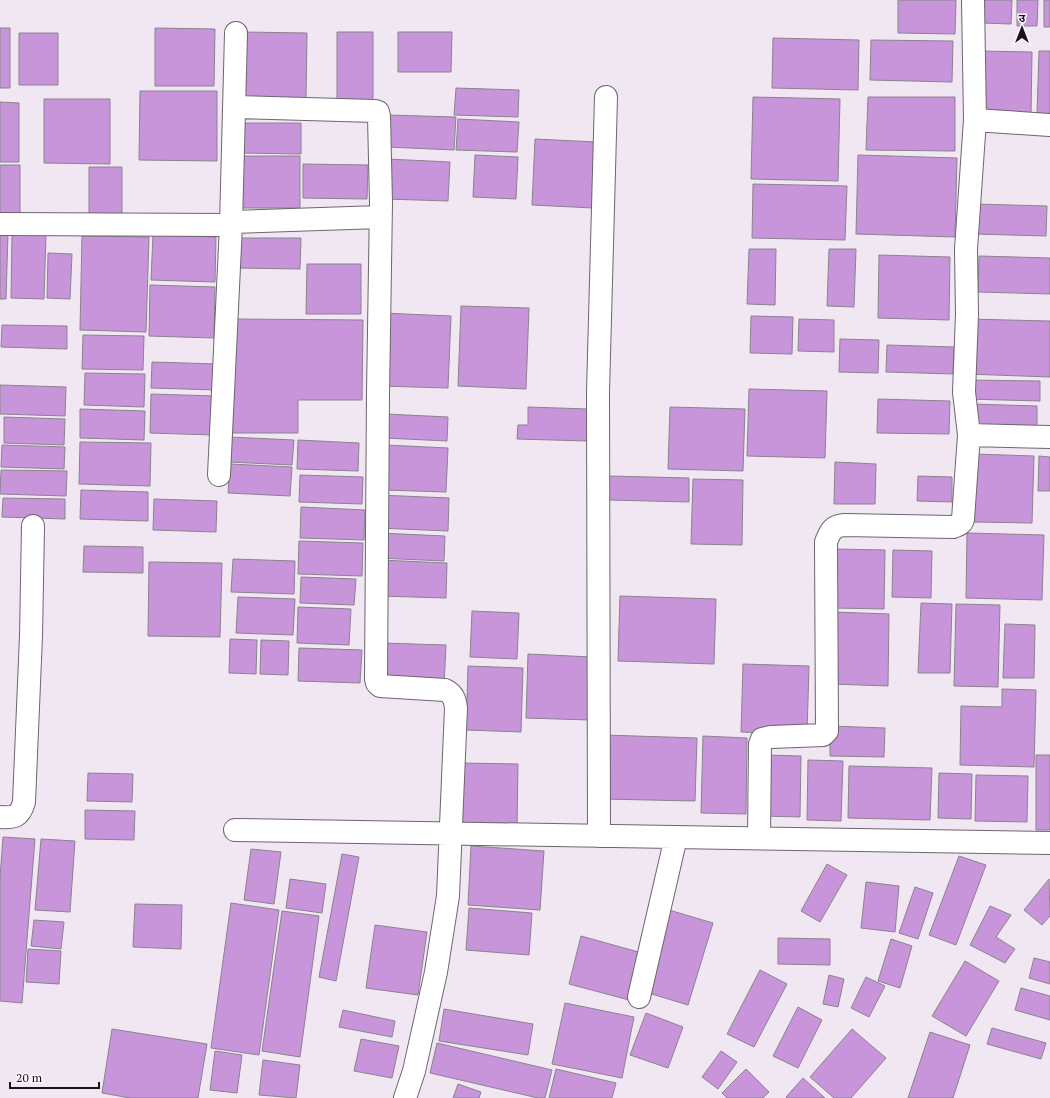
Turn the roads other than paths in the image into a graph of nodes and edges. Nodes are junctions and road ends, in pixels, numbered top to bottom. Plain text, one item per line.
1 (974, 0) edge
2 (236, 33) dead end
3 (606, 97) dead end
4 (235, 107) junction
5 (975, 120) junction
6 (1050, 125) edge
7 (380, 217) junction
8 (0, 224) edge
9 (231, 224) junction
10 (969, 436) junction
11 (1050, 437) edge
12 (219, 475) dead end
13 (33, 526) dead end
14 (0, 817) edge
15 (235, 830) dead end
16 (451, 833) junction
17 (599, 836) junction
18 (676, 837) junction
19 (760, 838) junction
20 (1050, 843) edge
21 (639, 997) dead end
22 (405, 1098) edge

1 - 5 street
2 - 4 street
3 - 17 street
4 - 7 street
4 - 9 street
5 - 6 street
5 - 10 street
7 - 9 street
7 - 16 street
8 - 9 street
9 - 12 street
10 - 11 street
10 - 19 street
13 - 14 street
15 - 16 street
16 - 17 street
16 - 22 street
17 - 18 street
18 - 19 street
18 - 21 street
19 - 20 street

